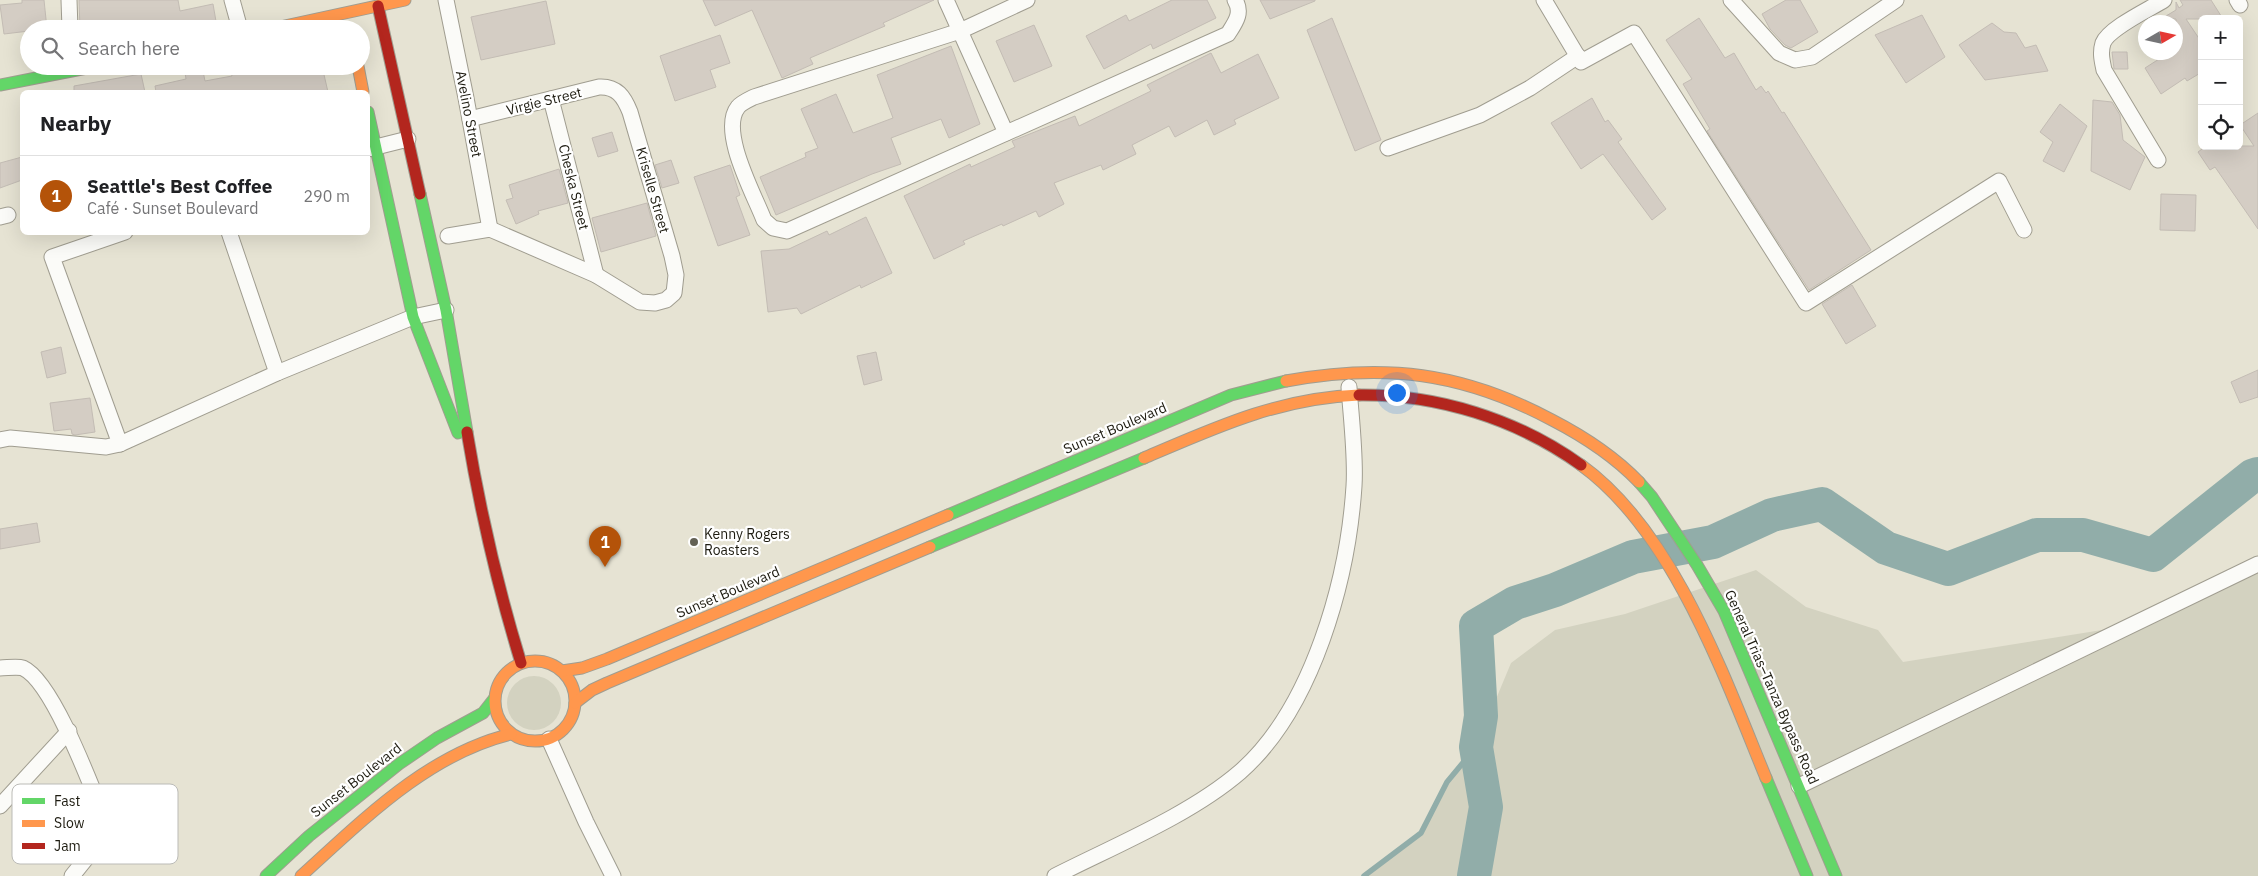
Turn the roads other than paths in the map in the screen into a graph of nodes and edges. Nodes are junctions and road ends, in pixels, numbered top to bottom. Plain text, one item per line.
1 (69, 0) edge
2 (232, 0) edge
3 (405, 0) edge
4 (446, 0) edge
5 (946, 0) edge
6 (1027, 0) edge
7 (1235, 0) edge
8 (1544, 0) edge
9 (1731, 0) edge
10 (1896, 0) edge
11 (2164, 0) edge
12 (378, 6) junction
13 (70, 20) edge
14 (238, 20) edge
15 (323, 20) edge
16 (960, 31) junction
17 (1578, 56) junction
18 (45, 75) edge
19 (360, 75) edge
20 (0, 85) edge
21 (363, 90) edge
22 (617, 91) joint
23 (551, 99) junction
24 (470, 119) junction
25 (1006, 132) junction
26 (408, 139) junction
27 (371, 148) edge
28 (1388, 148) dead end
29 (2158, 160) dead end
30 (490, 228) junction
31 (2024, 230) dead end
32 (116, 235) edge
33 (230, 235) edge
34 (448, 236) dead end
35 (596, 275) junction
36 (446, 310) junction
37 (413, 317) junction
38 (1347, 371) junction
39 (277, 373) junction
40 (1350, 397) junction
41 (0, 440) edge
42 (120, 444) junction
43 (475, 479) junction
44 (1665, 518) joint
45 (2258, 564) edge
46 (521, 663) junction
47 (0, 668) edge
48 (562, 671) junction
49 (494, 699) junction
50 (575, 703) junction
51 (69, 732) junction
52 (511, 734) junction
53 (550, 739) junction
54 (21, 784) edge
55 (90, 784) edge
56 (1799, 786) junction
57 (12, 793) edge
58 (0, 806) edge
59 (82, 864) edge
60 (72, 876) edge
61 (266, 876) edge
62 (301, 876) edge
63 (613, 876) edge
64 (1055, 876) edge
65 (1807, 876) edge
66 (1836, 876) edge

1 - 13 street
2 - 14 street
3 - 12 main road
4 - 24 street, Avelino Street
5 - 16 street
6 - 16 street
7 - 25 street
8 - 17 street
9 - 10 street
11 - 29 street
12 - 15 main road
12 - 26 main road
16 - 25 street
16 - 25 street
17 - 28 street
17 - 31 street
18 - 20 main road
19 - 21 main road
22 - 23 street, Virgie Street
22 - 35 street, Kriselle Street
23 - 24 street, Virgie Street
23 - 35 street, Cheska Street
24 - 30 street, Avelino Street
26 - 27 street
26 - 36 main road
27 - 37 main road
30 - 34 street
30 - 35 street
32 - 42 street
33 - 39 street
36 - 37 street
36 - 43 main road
37 - 39 street
37 - 43 main road
38 - 40 street
38 - 44 main road, Sunset Boulevard
38 - 48 main road, Sunset Boulevard
39 - 42 street
40 - 50 main road
40 - 64 street
40 - 65 main road
41 - 42 street
43 - 46 main road
44 - 56 main road, General Trias–Tanza Bypass Road
45 - 56 street
46 - 48 main road
46 - 49 main road
47 - 51 street
48 - 50 main road
49 - 52 main road
49 - 61 main road, Sunset Boulevard
50 - 53 main road
51 - 54 street
51 - 55 street
52 - 53 main road
52 - 62 main road
53 - 63 street
56 - 66 main road, General Trias–Tanza Bypass Road
57 - 58 street
59 - 60 street

